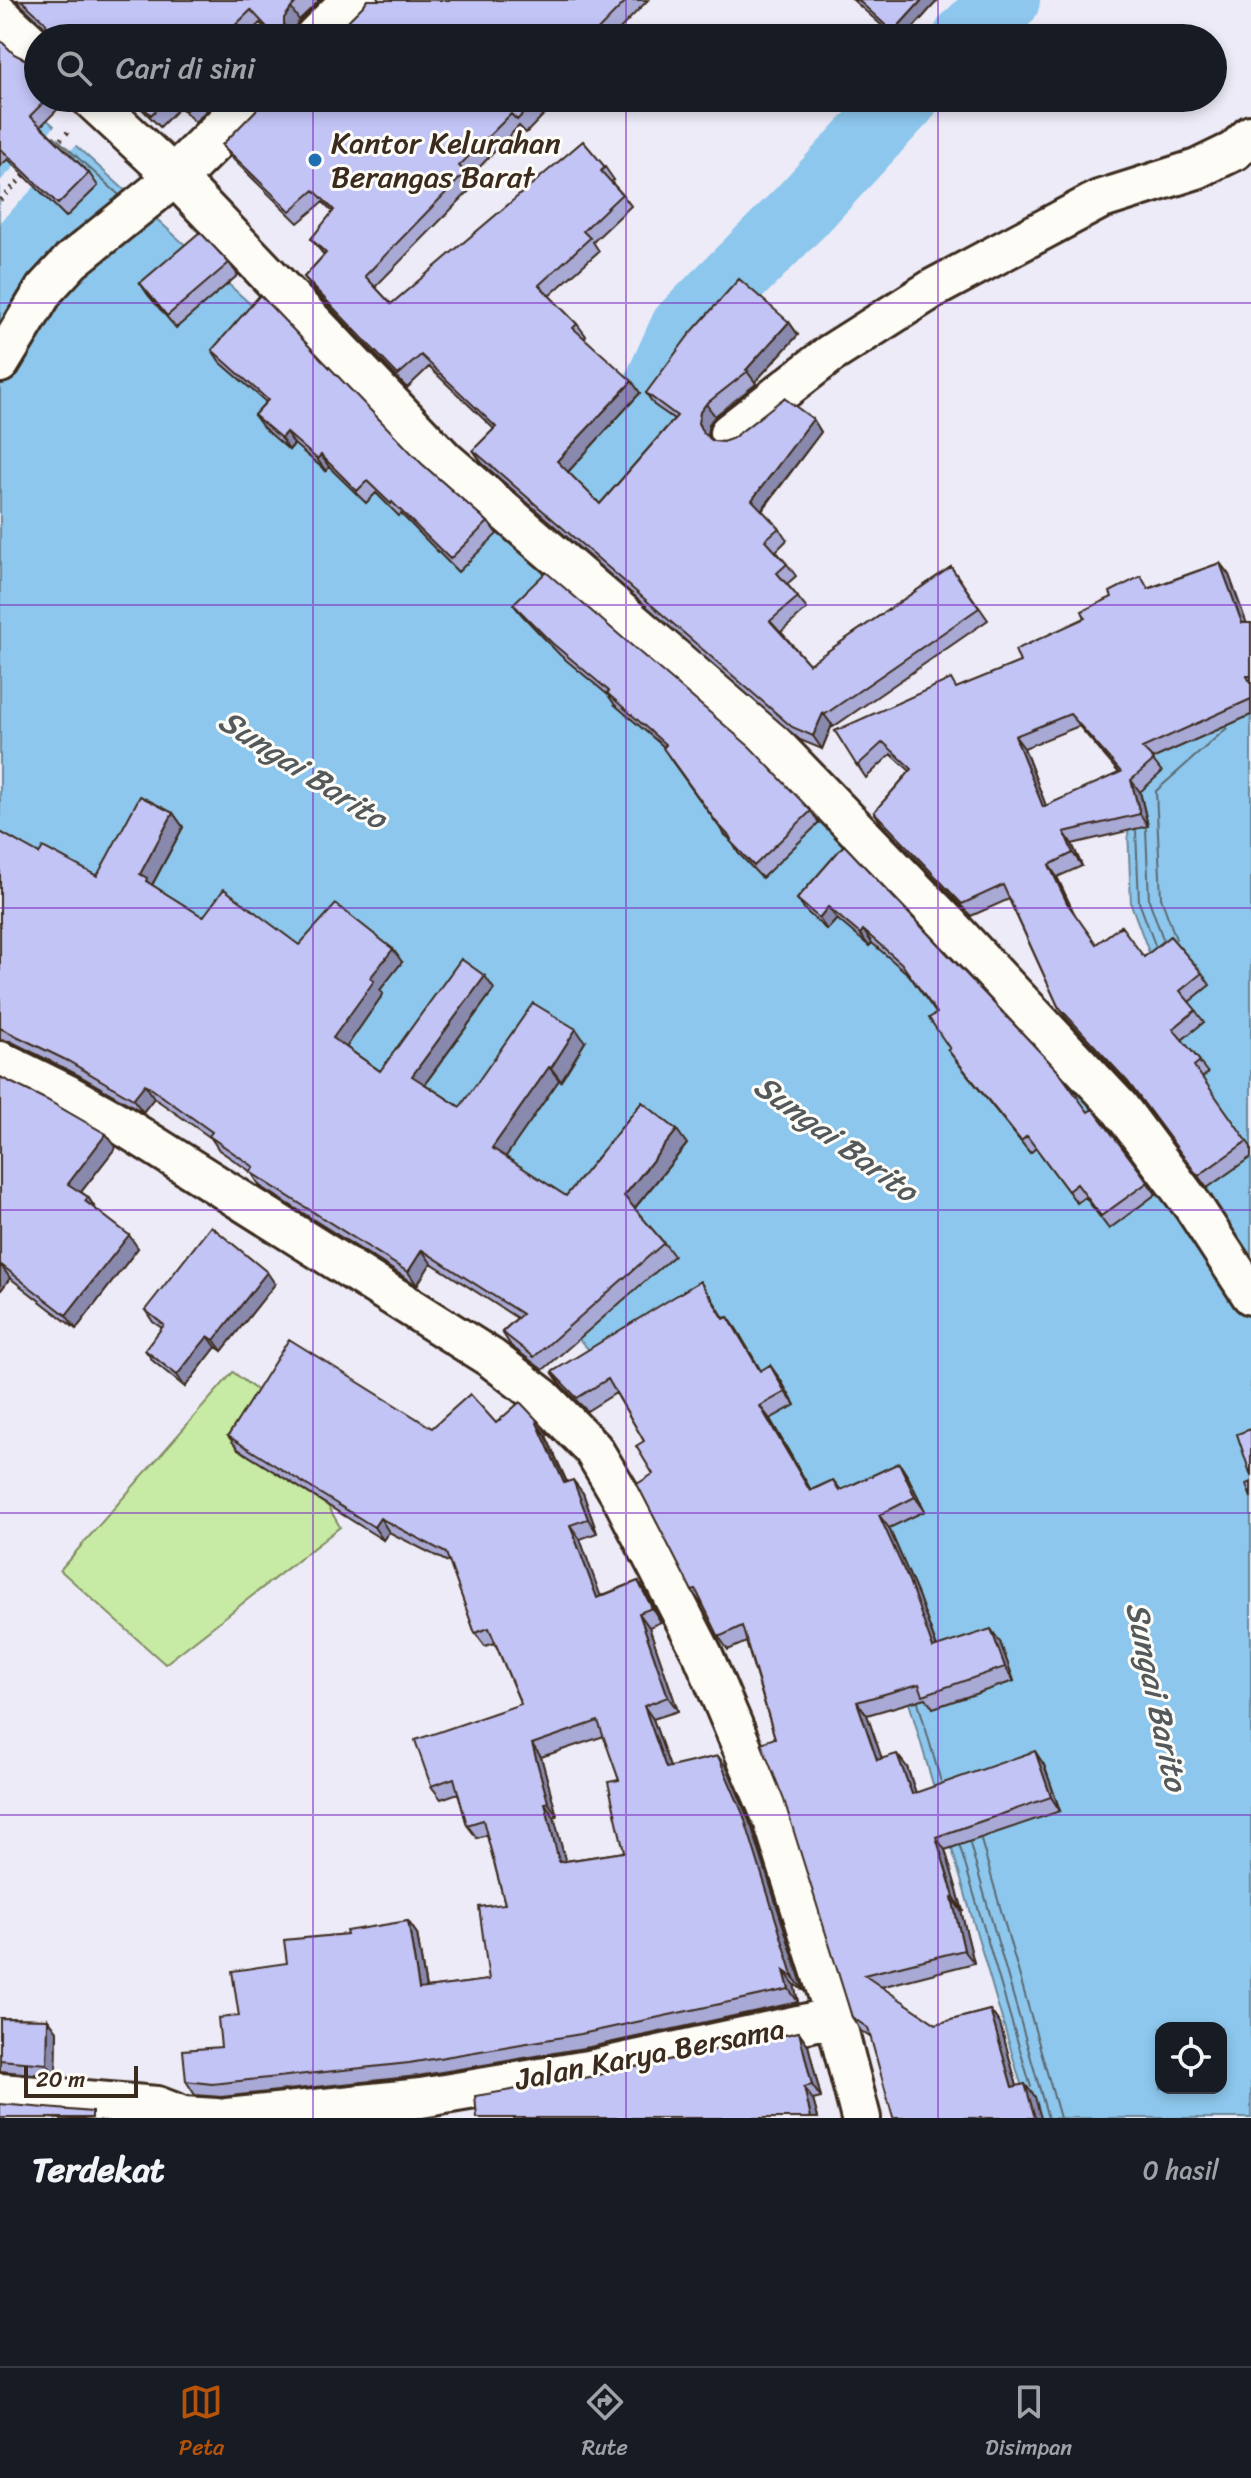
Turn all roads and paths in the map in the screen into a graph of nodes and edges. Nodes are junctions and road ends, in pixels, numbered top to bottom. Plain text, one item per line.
1 (355, 0) edge
2 (0, 15) edge
3 (331, 24) edge
4 (24, 37) edge
5 (83, 112) edge
6 (103, 112) edge
7 (241, 112) edge
8 (1251, 135) edge
9 (50, 150) edge
10 (30, 170) edge
11 (167, 183) junction
12 (0, 200) edge
13 (0, 363) edge
14 (729, 433) dead end
15 (0, 1061) edge
16 (1251, 1295) edge
17 (835, 2017) junction
18 (0, 2093) edge
19 (216, 2118) edge
20 (227, 2118) edge
21 (861, 2118) edge

1 - 3 street
2 - 4 street
5 - 9 path
6 - 11 street
7 - 11 street
8 - 14 street
10 - 12 path
11 - 13 street
11 - 16 street
15 - 17 street
17 - 20 street, Jalan Karya Bersama
17 - 21 street
18 - 19 street

